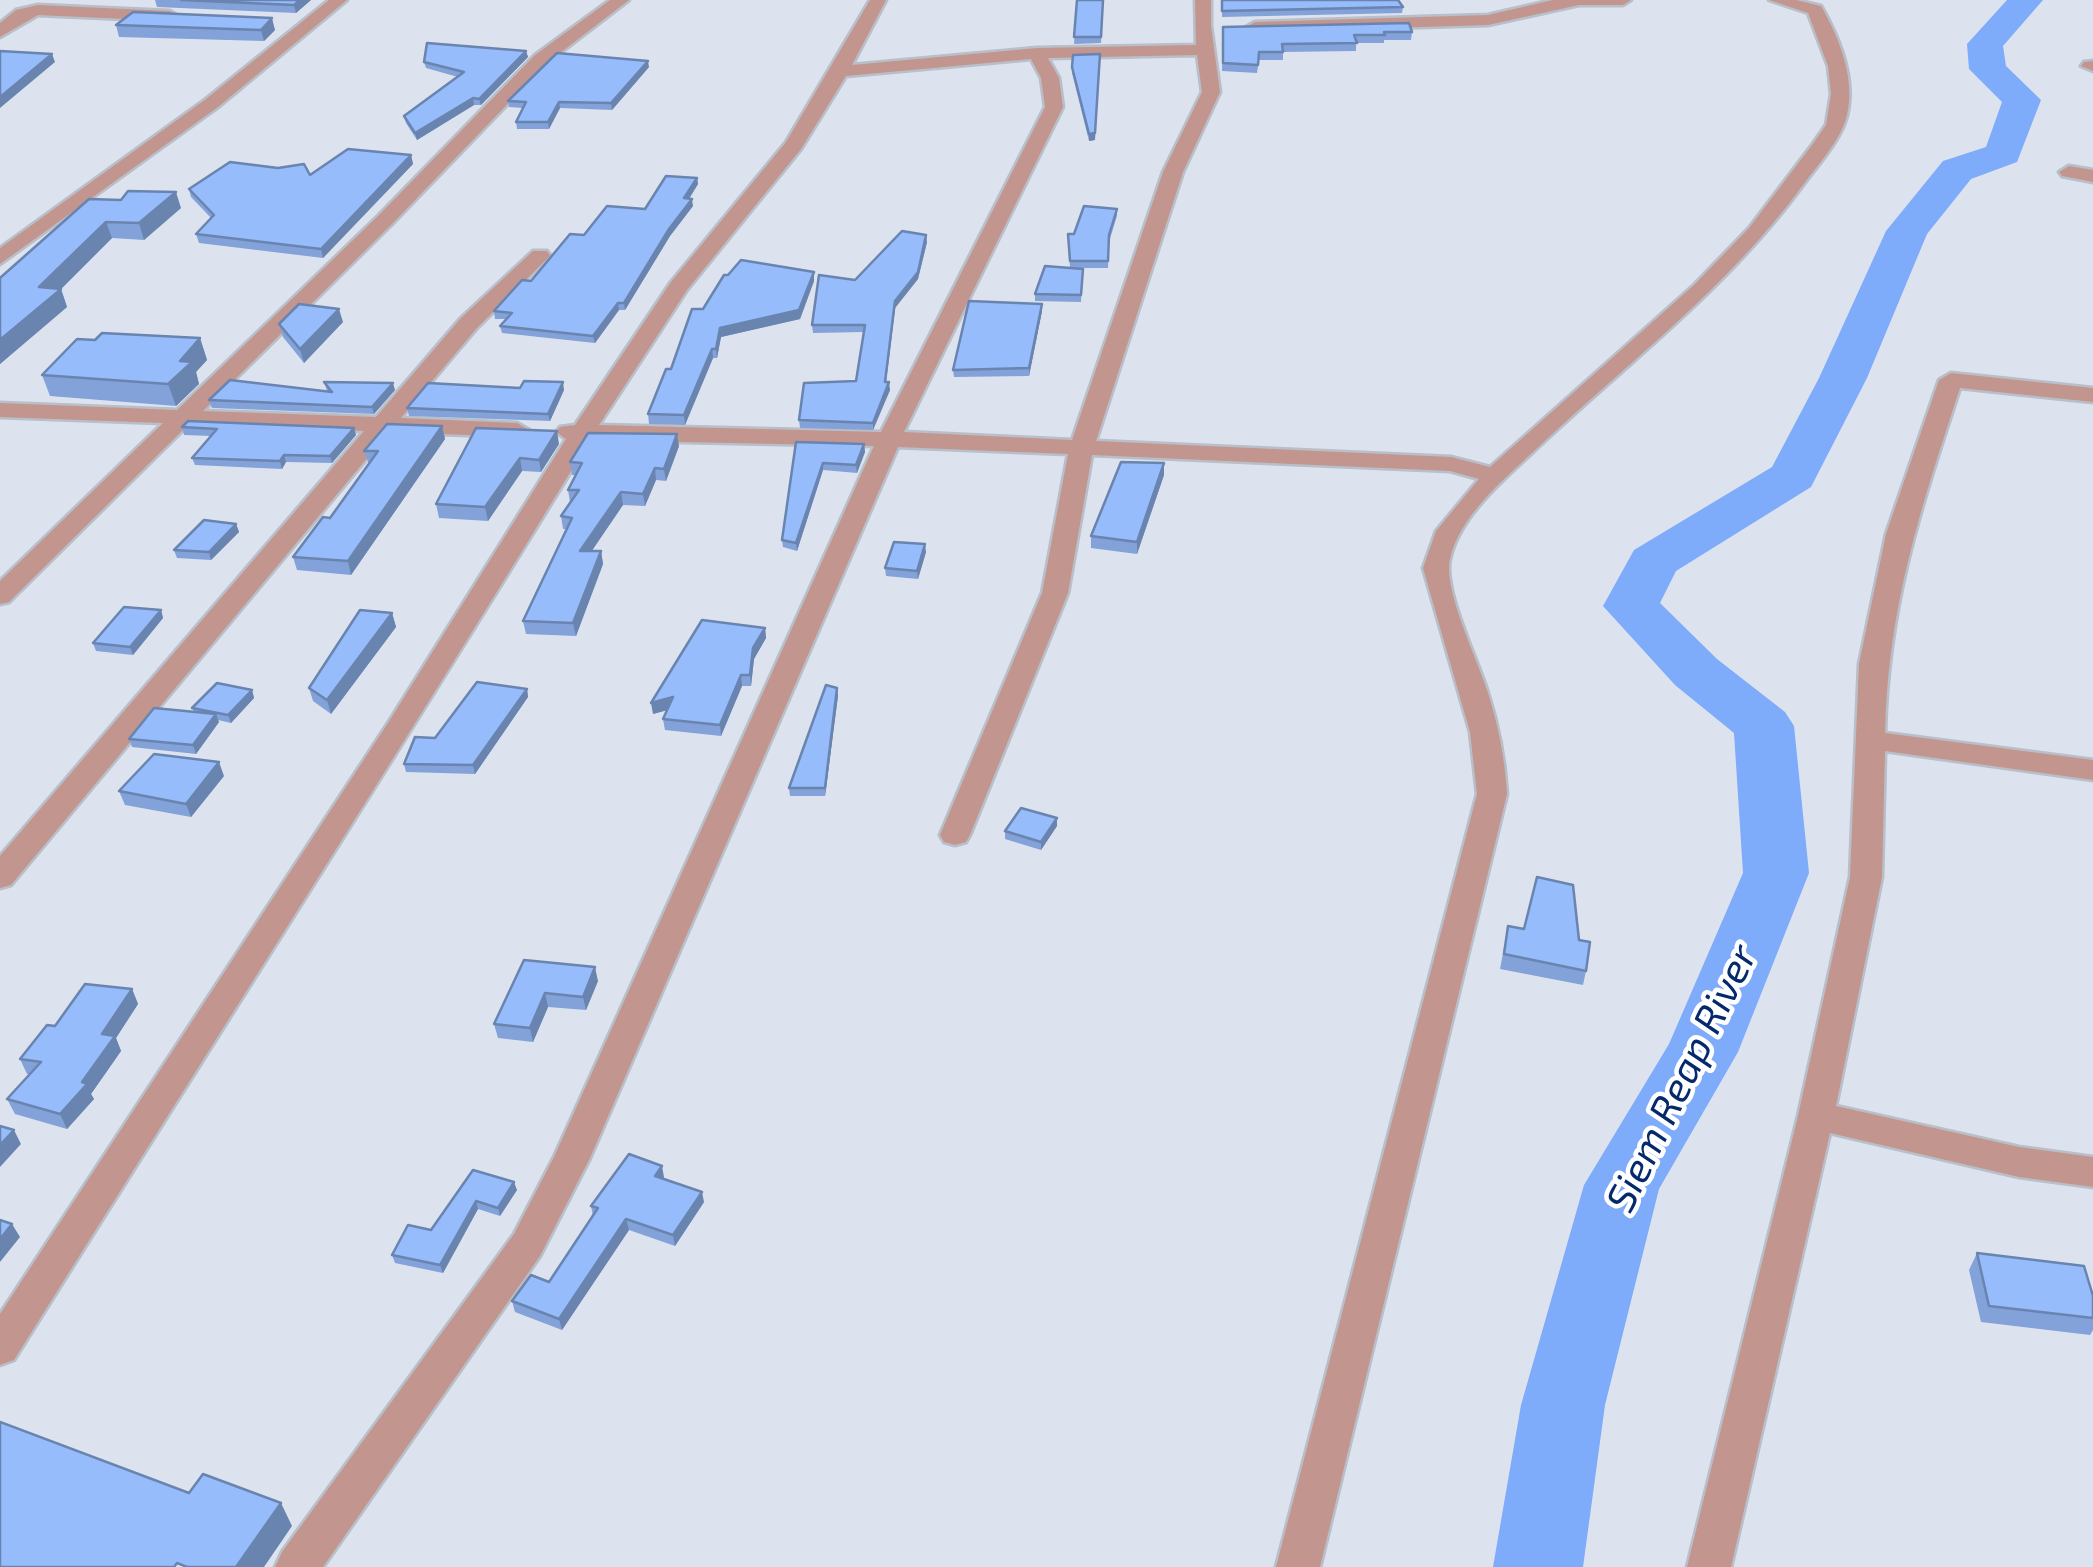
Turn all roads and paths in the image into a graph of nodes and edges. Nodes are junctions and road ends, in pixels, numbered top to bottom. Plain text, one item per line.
1 (339, 0) edge
2 (621, 0) edge
3 (878, 0) edge
4 (1202, 0) edge
5 (1623, 0) edge
6 (1777, 0) edge
7 (1566, 2) edge
8 (192, 17) edge
9 (279, 20) edge
10 (312, 22) junction
11 (1218, 26) junction
12 (0, 32) edge
13 (1206, 50) junction
14 (1037, 53) junction
15 (840, 72) junction
16 (2069, 172) dead end
17 (2093, 176) edge
18 (540, 254) dead end
19 (0, 258) edge
20 (2093, 395) edge
21 (0, 410) edge
22 (188, 416) junction
23 (384, 424) junction
24 (582, 433) junction
25 (889, 439) junction
26 (1082, 446) junction
27 (1493, 475) junction
28 (0, 596) edge
29 (1871, 740) junction
30 (2093, 770) edge
31 (954, 836) dead end
32 (0, 877) edge
33 (1816, 1116) junction
34 (2093, 1172) edge
35 (0, 1348) edge
36 (297, 1567) edge
37 (1298, 1567) edge
38 (1709, 1567) edge

1 - 10 street
2 - 22 street
3 - 15 street
4 - 11 street
5 - 7 street
6 - 27 street
7 - 11 street
8 - 12 street
9 - 10 street
10 - 19 street
11 - 13 street
13 - 14 street
13 - 26 street
14 - 15 street
14 - 25 street
15 - 24 street
16 - 17 street
18 - 23 street
20 - 29 street
21 - 22 street
22 - 23 street
22 - 28 street
23 - 24 street
23 - 32 street
24 - 25 street
24 - 35 street
25 - 26 street
25 - 36 street
26 - 27 street
26 - 31 street
27 - 37 street
29 - 30 street
29 - 33 street
33 - 34 street
33 - 38 street

